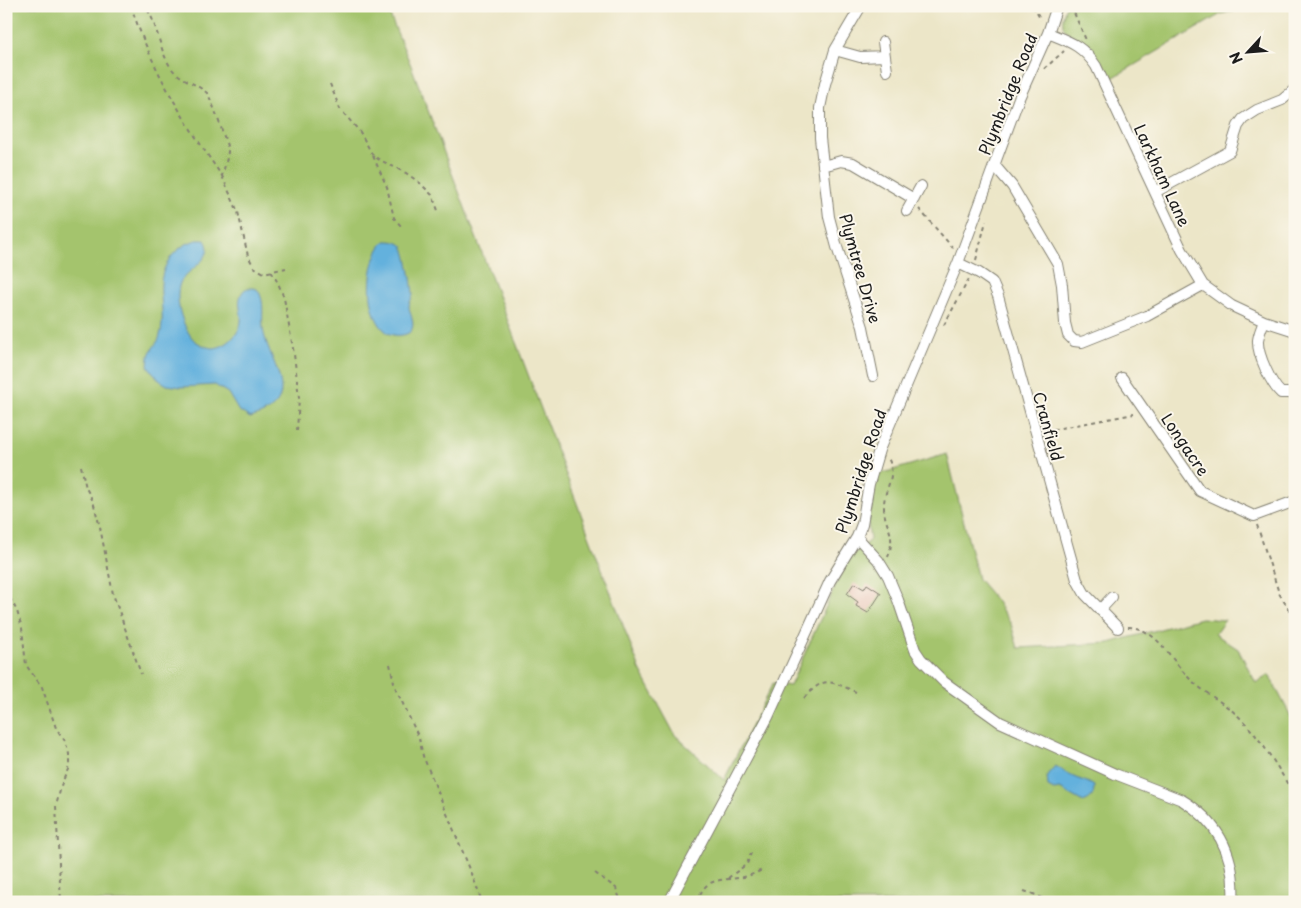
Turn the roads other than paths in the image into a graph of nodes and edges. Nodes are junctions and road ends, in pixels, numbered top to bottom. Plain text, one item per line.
1 (847, 6) edge
2 (1057, 6) edge
3 (859, 9) edge
4 (1048, 31) junction
5 (883, 42) dead end
6 (835, 50) junction
7 (885, 56) junction
8 (887, 71) dead end
9 (1295, 89) edge
10 (823, 166) junction
11 (994, 166) junction
12 (921, 186) dead end
13 (1155, 192) junction
14 (914, 199) junction
15 (907, 211) dead end
16 (959, 260) junction
17 (1203, 285) junction
18 (1264, 321) junction
19 (1295, 331) edge
20 (873, 376) dead end
21 (1122, 378) dead end
22 (1295, 393) edge
23 (1295, 501) edge
24 (857, 537) junction
25 (1112, 597) dead end
26 (1100, 610) junction
27 (1118, 628) road end
28 (668, 902) edge
29 (1233, 902) edge

1 - 3 street
2 - 4 street, Plymbridge Road
3 - 6 street, Plymtree Drive
4 - 11 street, Plymbridge Road
4 - 13 street, Larkham Lane
5 - 7 street
6 - 7 street
6 - 10 street, Plymtree Drive
7 - 8 street
9 - 13 street
10 - 14 street
10 - 20 street, Plymtree Drive
11 - 16 street, Plymbridge Road
11 - 17 street
12 - 14 street
13 - 17 street, Larkham Lane
14 - 15 street
16 - 24 street, Plymbridge Road
16 - 26 street, Cranfield
17 - 18 street, Larkham Lane
18 - 19 street, Larkham Lane
18 - 22 street
21 - 23 street, Longacre
24 - 28 street, Plymbridge Road
24 - 29 street
25 - 26 street
26 - 27 street, Cranfield

